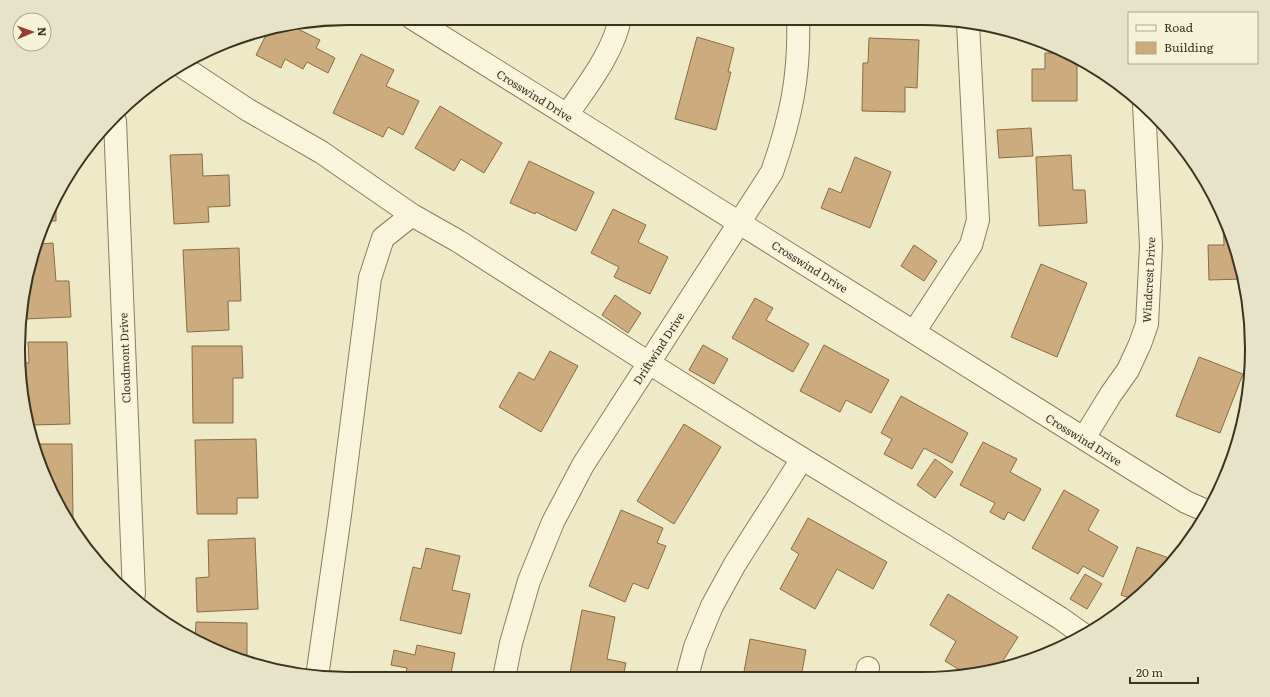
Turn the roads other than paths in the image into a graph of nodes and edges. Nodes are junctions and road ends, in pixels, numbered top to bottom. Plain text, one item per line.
1 (423, 25) edge
2 (619, 25) edge
3 (798, 25) edge
4 (968, 29) edge
5 (186, 69) edge
6 (567, 115) junction
7 (1145, 115) edge
8 (114, 126) edge
9 (412, 215) junction
10 (740, 222) junction
11 (914, 332) junction
12 (649, 363) junction
13 (1084, 438) junction
14 (802, 459) junction
15 (1202, 509) edge
16 (134, 591) edge
17 (1079, 631) edge
18 (318, 670) edge
19 (505, 672) edge
20 (689, 672) edge

1 - 6 street, Crosswind Drive
2 - 6 street
3 - 10 street, Driftwind Drive
4 - 11 street
5 - 9 street
6 - 10 street, Crosswind Drive
7 - 13 street, Windcrest Drive
8 - 16 street, Cloudmont Drive
9 - 12 street
9 - 18 street
10 - 11 street, Crosswind Drive
10 - 12 street, Driftwind Drive
11 - 13 street, Crosswind Drive
12 - 14 street
12 - 19 street, Driftwind Drive
13 - 15 street, Crosswind Drive
14 - 17 street
14 - 20 street

